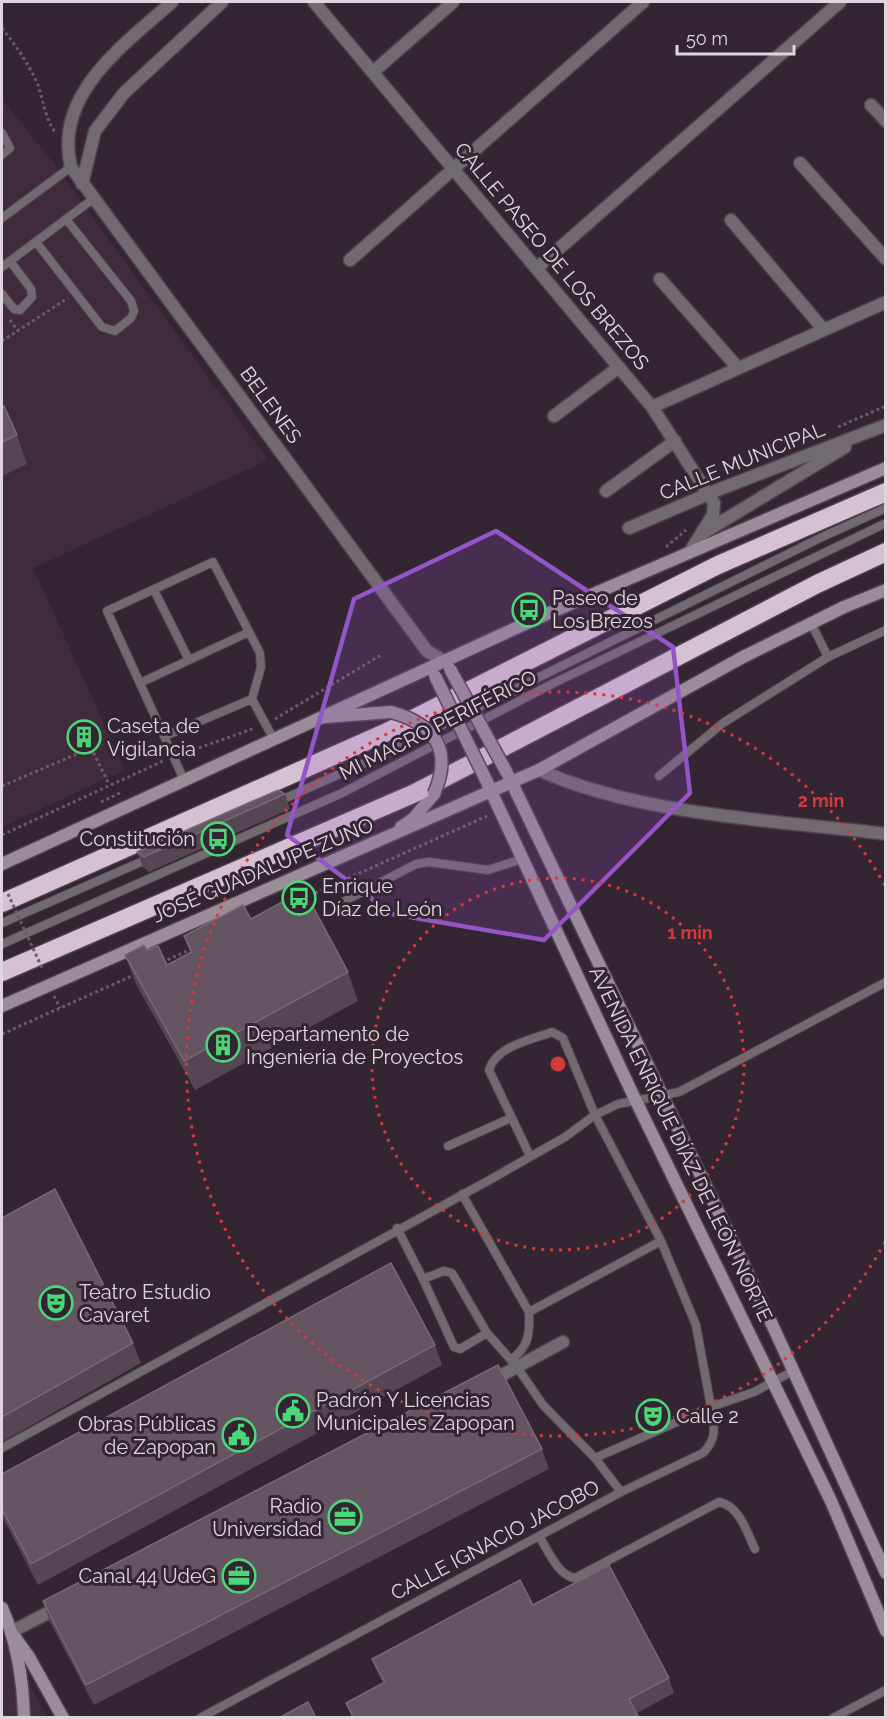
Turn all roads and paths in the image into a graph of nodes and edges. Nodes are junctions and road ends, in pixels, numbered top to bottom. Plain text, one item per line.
1 (172, 2) edge
2 (222, 2) edge
3 (314, 2) edge
4 (453, 2) edge
5 (643, 2) edge
6 (840, 2) edge
7 (2, 28) edge
8 (373, 72) junction
9 (871, 105) dead end
10 (885, 121) edge
11 (2, 133) edge
12 (66, 148) junction
13 (2, 156) edge
14 (800, 163) dead end
15 (71, 167) junction
16 (453, 168) junction
17 (82, 184) junction
18 (93, 199) junction
19 (2, 218) edge
20 (66, 219) junction
21 (731, 220) dead end
22 (36, 242) junction
23 (885, 259) edge
24 (350, 260) dead end
25 (10, 261) junction
26 (2, 267) edge
27 (537, 268) junction
28 (660, 279) dead end
29 (2, 294) edge
30 (75, 294) junction
31 (885, 302) edge
32 (824, 330) junction
33 (2, 341) edge
34 (619, 367) junction
35 (738, 368) junction
36 (885, 406) edge
37 (652, 407) junction
38 (554, 416) dead end
39 (885, 425) edge
40 (836, 428) dead end
41 (869, 433) junction
42 (675, 441) junction
43 (885, 468) edge
44 (606, 491) dead end
45 (885, 492) edge
46 (710, 493) junction
47 (885, 508) edge
48 (693, 524) dead end
49 (885, 524) edge
50 (629, 528) dead end
51 (702, 534) junction
52 (691, 550) junction
53 (658, 552) dead end
54 (885, 552) edge
55 (154, 590) junction
56 (885, 590) edge
57 (811, 623) junction
58 (885, 630) edge
59 (249, 632) junction
60 (427, 651) junction
61 (381, 656) dead end
62 (828, 657) junction
63 (189, 660) junction
64 (448, 666) junction
65 (433, 672) junction
66 (140, 683) junction
67 (252, 699) junction
68 (317, 717) junction
69 (266, 725) junction
70 (165, 736) junction
71 (273, 738) junction
72 (174, 756) junction
73 (539, 770) junction
74 (658, 776) dead end
75 (509, 778) junction
76 (184, 780) junction
77 (109, 784) junction
78 (2, 786) edge
79 (490, 788) junction
80 (125, 791) dead end
81 (272, 804) edge
82 (94, 805) dead end
83 (885, 834) edge
84 (2, 835) edge
85 (381, 841) junction
86 (163, 852) edge
87 (522, 859) junction
88 (2, 864) edge
89 (5, 898) edge
90 (343, 902) dead end
91 (2, 923) edge
92 (2, 944) edge
93 (43, 970) dead end
94 (2, 972) edge
95 (885, 982) edge
96 (2, 1006) edge
97 (659, 1094) junction
98 (635, 1099) junction
99 (595, 1115) junction
100 (511, 1118) junction
101 (448, 1146) dead end
102 (530, 1156) junction
103 (462, 1194) junction
104 (397, 1228) junction
105 (662, 1241) junction
106 (423, 1279) junction
107 (529, 1312) junction
108 (486, 1333) junction
109 (563, 1342) dead end
110 (514, 1364) junction
111 (793, 1371) junction
112 (774, 1381) junction
113 (474, 1389) edge
114 (711, 1407) junction
115 (2, 1448) edge
116 (595, 1458) junction
117 (621, 1491) junction
118 (539, 1536) junction
119 (755, 1550) dead end
120 (885, 1573) edge
121 (75, 1599) edge
122 (2, 1608) edge
123 (885, 1630) edge
124 (11, 1632) junction
125 (885, 1690) edge
126 (24, 1718) edge
127 (63, 1718) edge
128 (200, 1718) edge
129 (833, 1718) edge

1 - 12 street
2 - 17 street
3 - 8 street, CALLE PASEO DE LOS BREZOS
4 - 8 street
5 - 16 street
6 - 27 street
7 - 12 path
8 - 16 street, CALLE PASEO DE LOS BREZOS
9 - 10 street
11 - 13 lane
12 - 15 street, BELENES
14 - 23 street
15 - 17 street, BELENES
15 - 19 lane
16 - 24 street
16 - 27 street, CALLE PASEO DE LOS BREZOS
17 - 18 street, BELENES
18 - 20 lane
18 - 60 street, BELENES
20 - 22 lane
20 - 30 lane
21 - 32 street
22 - 25 lane
22 - 30 lane
25 - 26 lane
25 - 29 lane
27 - 34 street, CALLE PASEO DE LOS BREZOS
28 - 35 street
30 - 33 path
31 - 32 street
32 - 35 street
34 - 37 street, CALLE PASEO DE LOS BREZOS
34 - 38 street
35 - 37 street
36 - 40 path
37 - 42 street, CALLE PASEO DE LOS BREZOS
39 - 41 street, CALLE MUNICIPAL
41 - 46 street, CALLE MUNICIPAL
41 - 51 street, CALLE MUNICIPAL
42 - 44 street
42 - 46 street, CALLE PASEO DE LOS BREZOS
43 - 52 main road
45 - 89 highway
46 - 50 street, CALLE MUNICIPAL
46 - 51 street
47 - 81 lane, MI MACRO PERIFÉRICO
48 - 53 path
49 - 92 lane, MI MACRO PERIFÉRICO
51 - 52 street
52 - 64 main road
54 - 94 highway
55 - 59 lane
55 - 63 lane
55 - 66 lane
56 - 57 main road, JOSÉ GUADALUPE ZUNO
57 - 62 lane
57 - 73 main road, JOSÉ GUADALUPE ZUNO
58 - 62 lane
59 - 63 lane
59 - 67 lane
60 - 64 street, BELENES
60 - 65 street, BELENES
61 - 69 path
62 - 74 lane
63 - 66 lane
64 - 65 main road
64 - 75 main road, AVENIDA ENRIQUE DÍAZ DE LEÓN NORTE, bridge
65 - 68 main road
65 - 79 main road, AVENIDA ENRIQUE DÍAZ DE LEÓN NORTE, bridge
66 - 70 lane
67 - 69 lane
67 - 70 lane
68 - 71 main road
68 - 85 main road, bridge
69 - 71 lane
69 - 72 path
70 - 72 lane
71 - 76 main road
72 - 76 lane
72 - 77 path
73 - 75 main road, JOSÉ GUADALUPE ZUNO
73 - 83 street
75 - 79 main road, JOSÉ GUADALUPE ZUNO
75 - 97 main road, AVENIDA ENRIQUE DÍAZ DE LEÓN NORTE
76 - 88 main road
77 - 78 path
77 - 84 path
79 - 85 main road, JOSÉ GUADALUPE ZUNO
79 - 87 main road, AVENIDA ENRIQUE DÍAZ DE LEÓN NORTE
80 - 82 path
85 - 96 main road, JOSÉ GUADALUPE ZUNO
86 - 91 lane
87 - 90 lane
87 - 98 main road, AVENIDA ENRIQUE DÍAZ DE LEÓN NORTE
89 - 93 path, bridge
95 - 97 lane
97 - 98 lane
97 - 111 main road, AVENIDA ENRIQUE DÍAZ DE LEÓN NORTE
98 - 99 lane
98 - 112 main road, AVENIDA ENRIQUE DÍAZ DE LEÓN NORTE
99 - 100 lane, CALLE IGNACIO JACOBO
99 - 102 lane
99 - 105 lane, CALLE IGNACIO JACOBO
100 - 101 lane
100 - 102 lane
102 - 103 lane
103 - 104 lane
103 - 107 lane
104 - 106 lane
104 - 115 lane
105 - 107 lane
105 - 114 lane, CALLE IGNACIO JACOBO
106 - 108 lane
106 - 108 lane
107 - 110 lane
108 - 110 lane
109 - 110 street
110 - 113 street
110 - 116 lane
111 - 112 lane
111 - 120 main road, AVENIDA ENRIQUE DÍAZ DE LEÓN NORTE
112 - 114 lane
112 - 123 main road, AVENIDA ENRIQUE DÍAZ DE LEÓN NORTE
114 - 116 lane
114 - 117 lane, CALLE IGNACIO JACOBO
116 - 117 lane
117 - 118 lane, CALLE IGNACIO JACOBO
118 - 119 lane
118 - 128 lane, CALLE IGNACIO JACOBO
121 - 124 street
122 - 124 main road
124 - 126 main road
124 - 127 main road
125 - 129 lane

